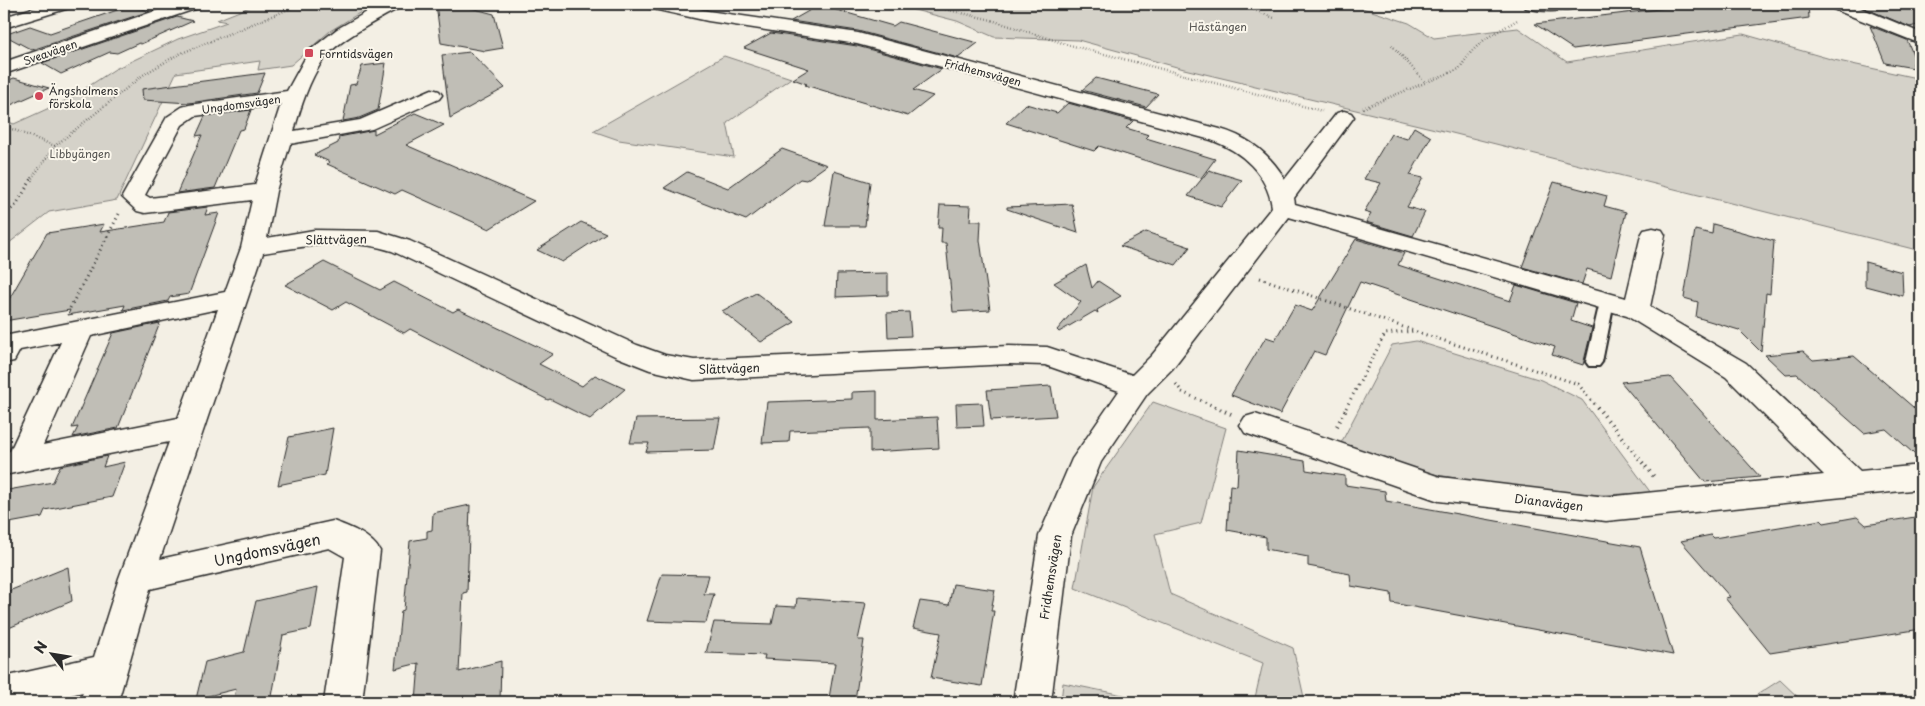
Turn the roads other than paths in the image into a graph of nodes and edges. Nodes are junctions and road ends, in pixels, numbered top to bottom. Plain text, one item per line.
1 (63, 4) edge
2 (192, 4) edge
3 (393, 4) edge
4 (654, 4) edge
5 (1532, 4) edge
6 (1564, 4) edge
7 (1569, 4) edge
8 (1837, 4) edge
9 (42, 10) junction
10 (4, 22) edge
11 (95, 36) junction
12 (1921, 39) edge
13 (4, 68) edge
14 (432, 95) dead end
15 (294, 96) junction
16 (1344, 116) road end
17 (282, 139) junction
18 (265, 191) junction
19 (1284, 202) junction
20 (1653, 235) dead end
21 (253, 248) junction
22 (234, 298) junction
23 (1607, 302) junction
24 (1636, 310) junction
25 (69, 331) junction
26 (4, 354) edge
27 (1594, 362) dead end
28 (1137, 387) junction
29 (1255, 424) road end
30 (188, 427) junction
31 (12, 462) edge
32 (1921, 477) edge
33 (1852, 483) junction
34 (136, 578) junction
35 (104, 686) edge
36 (4, 694) edge
37 (342, 702) edge
38 (1032, 702) edge

1 - 9 street
2 - 11 street, Sveavägen
3 - 15 street, Ungdomsvägen
4 - 19 street, Fridhemsvägen
5 - 6 street
6 - 7 street
8 - 12 street
9 - 10 street
9 - 11 street, Sveavägen
11 - 13 street, Sveavägen
14 - 17 street
15 - 17 street, Ungdomsvägen
15 - 18 street, Ungdomsvägen
16 - 19 street, Fridhemsvägen
17 - 18 street, Ungdomsvägen
18 - 21 street, Ungdomsvägen
19 - 23 street
19 - 28 street, Fridhemsvägen
20 - 24 street
21 - 22 street, Ungdomsvägen
21 - 28 street, Slättvägen
22 - 25 street
22 - 30 street, Ungdomsvägen
23 - 24 street
23 - 27 lane
24 - 33 street
25 - 26 street
25 - 31 street
28 - 38 street, Fridhemsvägen
29 - 33 street, Dianavägen
30 - 31 street
30 - 34 street, Ungdomsvägen
32 - 33 street, Dianavägen
34 - 35 street, Ungdomsvägen
34 - 37 street, Ungdomsvägen
35 - 36 street, Ungdomsvägen

